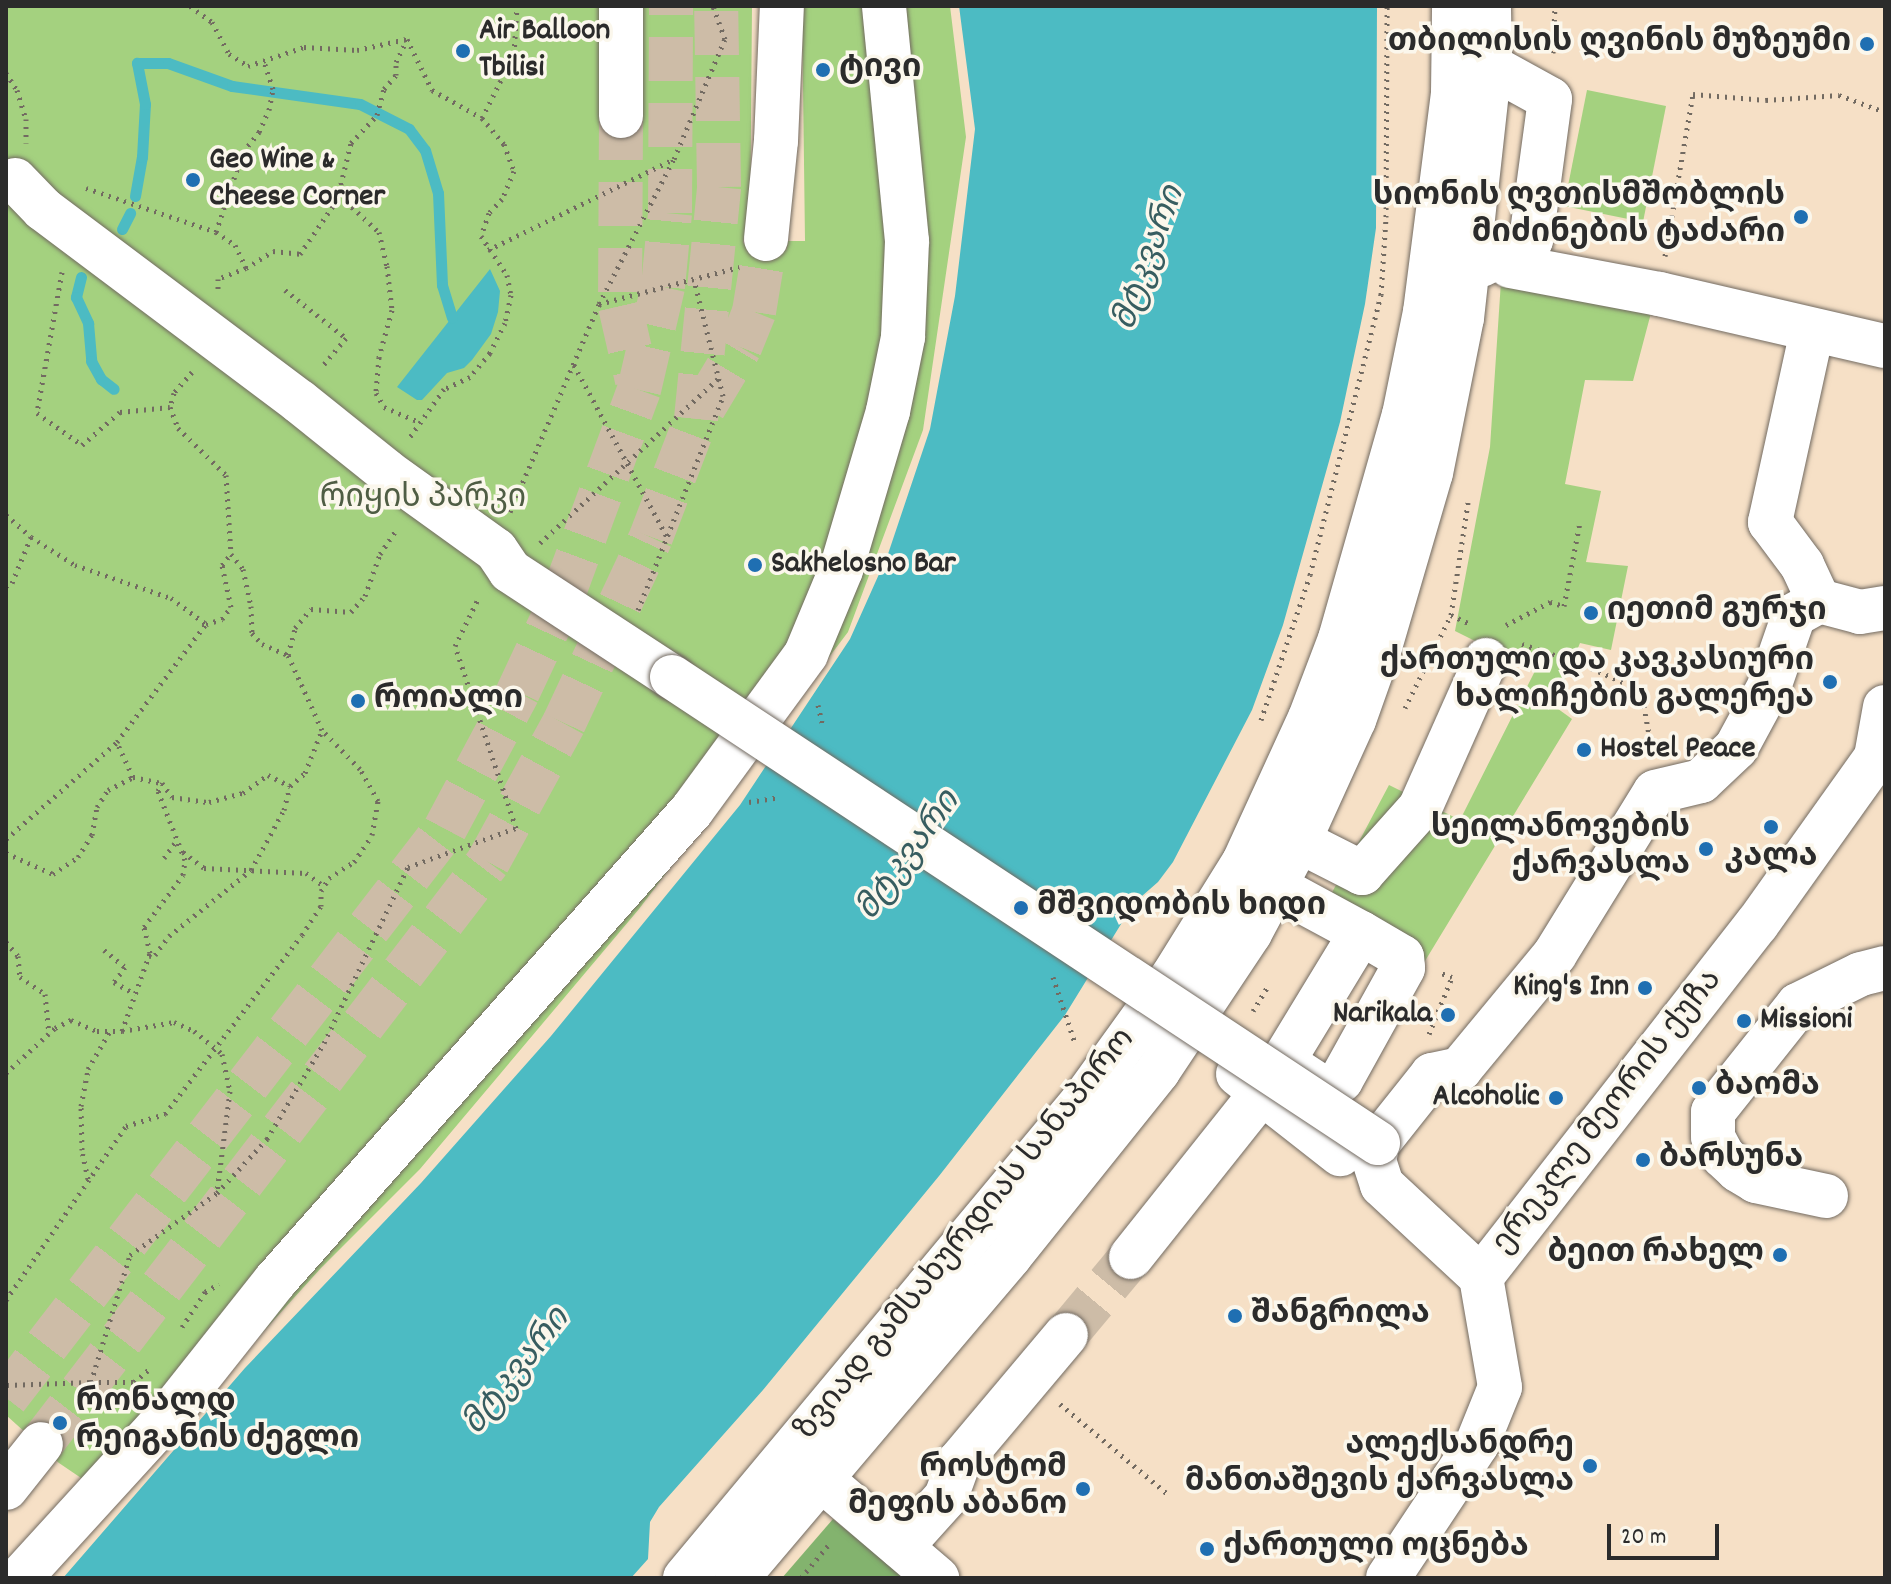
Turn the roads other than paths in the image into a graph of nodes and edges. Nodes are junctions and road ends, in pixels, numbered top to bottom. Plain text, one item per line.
1 (621, 6) edge
2 (782, 6) edge
3 (884, 6) edge
4 (1454, 6) edge
5 (1489, 6) edge
6 (1490, 66) junction
7 (621, 116) tunnel mouth
8 (29, 195) road end
9 (759, 252) tunnel mouth
10 (1510, 266) dead end
11 (1467, 270) junction
12 (1812, 331) junction
13 (1885, 346) edge
14 (1819, 601) junction
15 (1885, 608) edge
16 (1494, 643) road end
17 (1885, 707) edge
18 (1881, 758) edge
19 (1299, 841) junction
20 (1276, 887) junction
21 (1361, 933) junction
22 (1885, 968) edge
23 (1187, 1032) junction
24 (1272, 1078) junction
25 (1359, 1148) junction
26 (1826, 1196) dead end
27 (1131, 1257) tunnel mouth
28 (1481, 1277) junction
29 (1066, 1335) tunnel mouth
30 (41, 1444) tunnel mouth
31 (821, 1479) junction
32 (6, 1488) edge
33 (901, 1547) junction
34 (20, 1578) edge
35 (685, 1578) edge
36 (737, 1578) edge
37 (937, 1578) edge
38 (1388, 1578) edge

1 - 7 main road
2 - 9 main road
3 - 34 main road
4 - 35 main road, ზვიად გამსახურდიას სანაპირო
5 - 6 main road, ზვიად გამსახურდიას სანაპირო
6 - 11 main road, ზვიად გამსახურდიას სანაპირო
6 - 11 main road
8 - 25 main road, bridge
10 - 12 main road
11 - 19 main road, ზვიად გამსახურდიას სანაპირო
12 - 13 main road
12 - 14 main road
14 - 15 main road
14 - 25 main road
16 - 19 main road
17 - 18 main road
18 - 28 main road, ერეკლე მეორის ქუჩა
19 - 20 main road, ზვიად გამსახურდიას სანაპირო
20 - 21 main road
20 - 23 main road, ზვიად გამსახურდიას სანაპირო
21 - 24 main road
21 - 24 main road
22 - 26 main road
23 - 24 main road
23 - 31 main road, ზვიად გამსახურდიას სანაპირო
24 - 25 main road
24 - 27 main road
25 - 28 main road
28 - 38 main road, ერეკლე მეორის ქუჩა
29 - 33 main road
30 - 32 main road
31 - 33 main road
31 - 36 main road, ზვიად გამსახურდიას სანაპირო
33 - 37 main road

